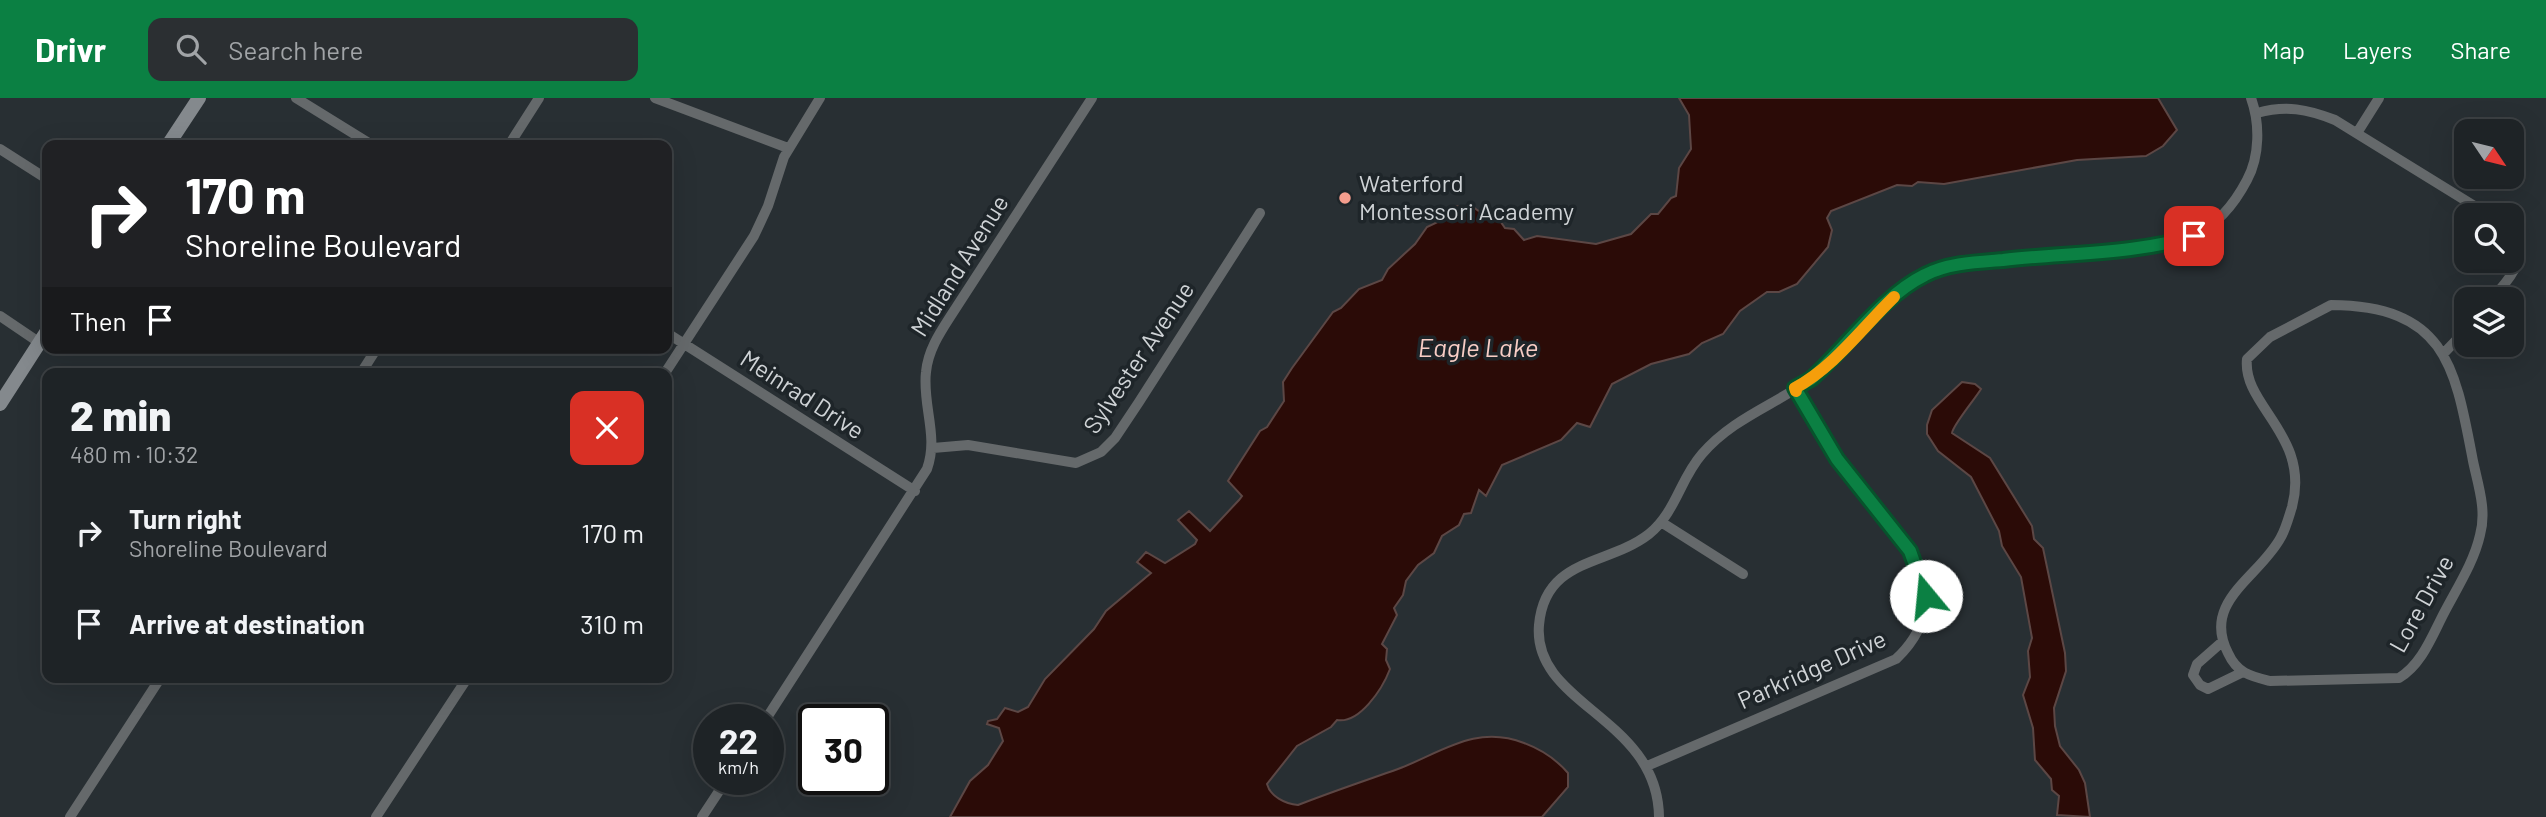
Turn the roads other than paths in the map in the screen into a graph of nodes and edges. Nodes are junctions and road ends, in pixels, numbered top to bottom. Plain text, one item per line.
1 (199, 98) edge
2 (296, 98) edge
3 (539, 98) edge
4 (655, 98) edge
5 (820, 98) edge
6 (1092, 98) edge
7 (2251, 98) edge
8 (2379, 98) edge
9 (2256, 113) junction
10 (2357, 133) junction
11 (171, 140) edge
12 (364, 140) edge
13 (512, 140) edge
14 (788, 148) junction
15 (0, 149) edge
16 (42, 177) edge
17 (2470, 203) edge
18 (1260, 213) dead end
19 (2514, 273) edge
20 (2502, 287) edge
21 (0, 316) edge
22 (42, 336) edge
23 (672, 336) edge
24 (42, 340) edge
25 (2454, 343) edge
26 (683, 344) junction
27 (2444, 353) junction
28 (667, 368) edge
29 (1795, 388) junction
30 (0, 404) edge
31 (933, 448) junction
32 (915, 491) junction
33 (1661, 522) junction
34 (1742, 574) dead end
35 (2222, 642) junction
36 (2243, 672) junction
37 (157, 683) edge
38 (464, 683) edge
39 (776, 704) edge
40 (1647, 766) junction
41 (716, 795) edge
42 (70, 817) edge
43 (376, 817) edge
44 (702, 817) edge
45 (1659, 817) edge

1 - 11 main road
2 - 12 street
3 - 13 street
4 - 14 street
5 - 14 street
6 - 31 street, Midland Avenue
7 - 9 street
8 - 10 street
9 - 10 street
9 - 29 street
10 - 17 street
14 - 26 street
15 - 16 street
18 - 31 street, Sylvester Avenue
19 - 20 street
21 - 22 street
23 - 26 street, Meinrad Drive
24 - 30 main road
25 - 27 street
26 - 28 street
26 - 32 street, Meinrad Drive
27 - 35 street, Lore Drive
27 - 36 street, Lore Drive
29 - 33 street
29 - 40 street, Parkridge Drive
31 - 32 street, Midland Avenue
32 - 39 street, Midland Avenue
33 - 34 street
33 - 40 street
35 - 36 street
35 - 36 street
37 - 42 street
38 - 43 street
40 - 45 street
41 - 44 street

